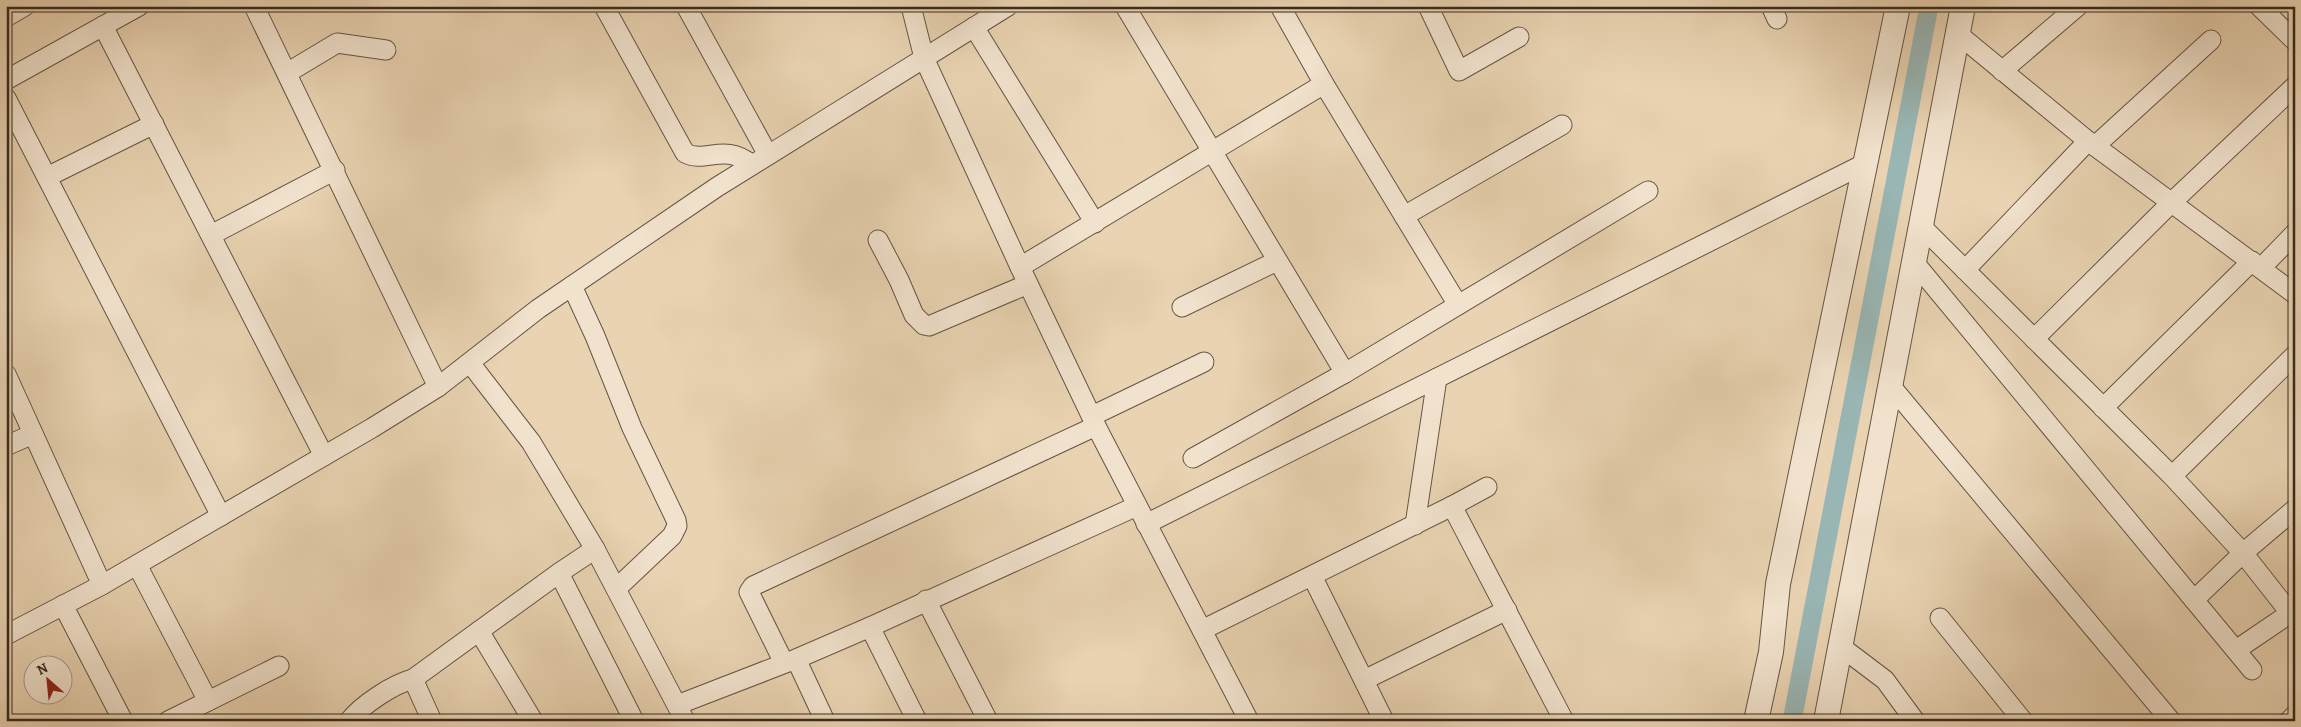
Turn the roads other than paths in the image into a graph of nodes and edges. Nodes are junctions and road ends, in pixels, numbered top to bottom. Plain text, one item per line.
1 (25, 6) edge
2 (139, 6) edge
3 (254, 6) edge
4 (604, 6) edge
5 (686, 6) edge
6 (910, 6) edge
7 (1008, 6) edge
8 (1125, 6) edge
9 (1280, 6) edge
10 (1428, 6) edge
11 (1898, 6) edge
12 (1963, 6) edge
13 (2078, 6) edge
14 (2259, 6) edge
15 (6, 16) edge
16 (104, 26) junction
17 (974, 27) junction
18 (1958, 34) junction
19 (1520, 37) dead end
20 (2211, 40) dead end
21 (2295, 41) edge
22 (386, 50) dead end
23 (924, 58) junction
24 (2002, 71) junction
25 (287, 73) junction
26 (6, 80) edge
27 (1324, 84) junction
28 (2295, 86) edge
29 (6, 98) edge
30 (154, 124) junction
31 (1562, 125) dead end
32 (2092, 144) junction
33 (1212, 152) junction
34 (768, 155) junction
35 (1864, 164) junction
36 (752, 165) junction
37 (335, 170) junction
38 (47, 177) junction
39 (1648, 191) dead end
40 (2171, 202) junction
41 (1404, 216) junction
42 (1095, 223) junction
43 (1921, 226) junction
44 (2295, 233) edge
45 (211, 235) junction
46 (878, 240) dead end
47 (1277, 261) junction
48 (1914, 262) junction
49 (2257, 264) junction
50 (1965, 270) junction
51 (1024, 276) junction
52 (572, 286) junction
53 (2295, 294) edge
54 (1458, 305) junction
55 (1182, 307) dead end
56 (2034, 339) junction
57 (2295, 356) edge
58 (1204, 362) dead end
59 (470, 364) junction
60 (1345, 372) junction
61 (6, 374) edge
62 (1437, 378) junction
63 (1890, 385) junction
64 (438, 387) junction
65 (2103, 408) junction
66 (1094, 421) junction
67 (33, 434) junction
68 (6, 446) edge
69 (324, 456) junction
70 (1193, 458) dead end
71 (2172, 476) junction
72 (1487, 487) dead end
73 (1137, 506) junction
74 (1452, 506) junction
75 (2295, 509) edge
76 (221, 516) junction
77 (1146, 524) junction
78 (1414, 525) junction
79 (595, 549) junction
80 (2243, 553) junction
81 (138, 565) junction
82 (559, 572) junction
83 (1312, 576) junction
84 (102, 585) junction
85 (616, 588) junction
86 (926, 600) junction
87 (2194, 600) junction
88 (63, 605) junction
89 (1507, 610) junction
90 (2293, 615) edge
91 (1940, 618) dead end
92 (870, 627) junction
93 (1202, 630) junction
94 (479, 631) junction
95 (6, 635) edge
96 (1840, 646) junction
97 (2236, 650) junction
98 (790, 661) junction
99 (279, 666) dead end
100 (2252, 670) dead end
101 (413, 679) junction
102 (1364, 680) junction
103 (208, 701) junction
104 (681, 713) edge
105 (2295, 715) edge
106 (1558, 718) edge
107 (123, 721) edge
108 (168, 721) edge
109 (349, 721) edge
110 (432, 721) edge
111 (534, 721) edge
112 (634, 721) edge
113 (825, 721) edge
114 (917, 721) edge
115 (988, 721) edge
116 (1250, 721) edge
117 (1384, 721) edge
118 (1756, 721) edge
119 (1826, 721) edge
120 (1915, 721) edge
121 (2023, 721) edge
122 (2171, 721) edge
123 (2289, 721) edge

1 - 15 street
2 - 16 street
3 - 25 street
4 - 36 street
5 - 34 street
6 - 23 street
7 - 17 street
8 - 33 street
9 - 27 street
10 - 19 street
11 - 35 street
12 - 18 street
13 - 24 street
14 - 21 street
16 - 26 street
16 - 30 street
17 - 23 street
17 - 42 street
18 - 24 street
18 - 43 street
20 - 32 street
22 - 25 street
23 - 34 street
23 - 51 street
24 - 32 street
25 - 37 street
27 - 33 street
27 - 41 street
28 - 40 street
29 - 38 street
30 - 38 street
30 - 45 street
31 - 41 street
32 - 40 street
32 - 50 street
33 - 42 street
33 - 47 street
34 - 36 street
35 - 62 street
35 - 118 street
36 - 52 street
37 - 45 street
37 - 64 street
38 - 76 street
39 - 54 street
40 - 49 street
40 - 56 street
41 - 54 street
42 - 51 street
43 - 48 street
43 - 50 street
44 - 49 street
45 - 69 street
46 - 51 street
47 - 55 street
47 - 60 street
48 - 63 street
48 - 87 street
49 - 53 street
49 - 65 street
50 - 56 street
51 - 66 street
52 - 59 street
52 - 85 street
54 - 60 street
56 - 65 street
57 - 71 street
58 - 66 street
59 - 64 street
59 - 79 street
60 - 70 street
61 - 67 street
62 - 77 street
62 - 78 street
63 - 96 street
63 - 122 street
64 - 69 street
65 - 71 street
66 - 73 street
66 - 98 street
67 - 68 street
67 - 84 street
69 - 76 street
71 - 80 street
72 - 74 street
73 - 77 street
73 - 86 street
74 - 78 street
74 - 89 street
75 - 80 street
76 - 81 street
77 - 93 street
78 - 83 street
79 - 82 street
79 - 85 street
80 - 87 street
80 - 90 street
81 - 84 street
81 - 103 street
82 - 94 street
82 - 112 street
83 - 93 street
83 - 102 street
84 - 88 street
85 - 104 street
86 - 92 street
86 - 115 street
87 - 97 street
88 - 95 street
88 - 107 street
89 - 102 street
89 - 106 street
90 - 97 street
91 - 121 street
92 - 98 street
92 - 114 street
93 - 116 street
94 - 101 street
94 - 111 street
96 - 119 street
96 - 120 street
97 - 100 street
98 - 104 street
98 - 113 street
99 - 103 street
101 - 109 street
101 - 110 street
102 - 117 street
103 - 108 street
105 - 123 street

